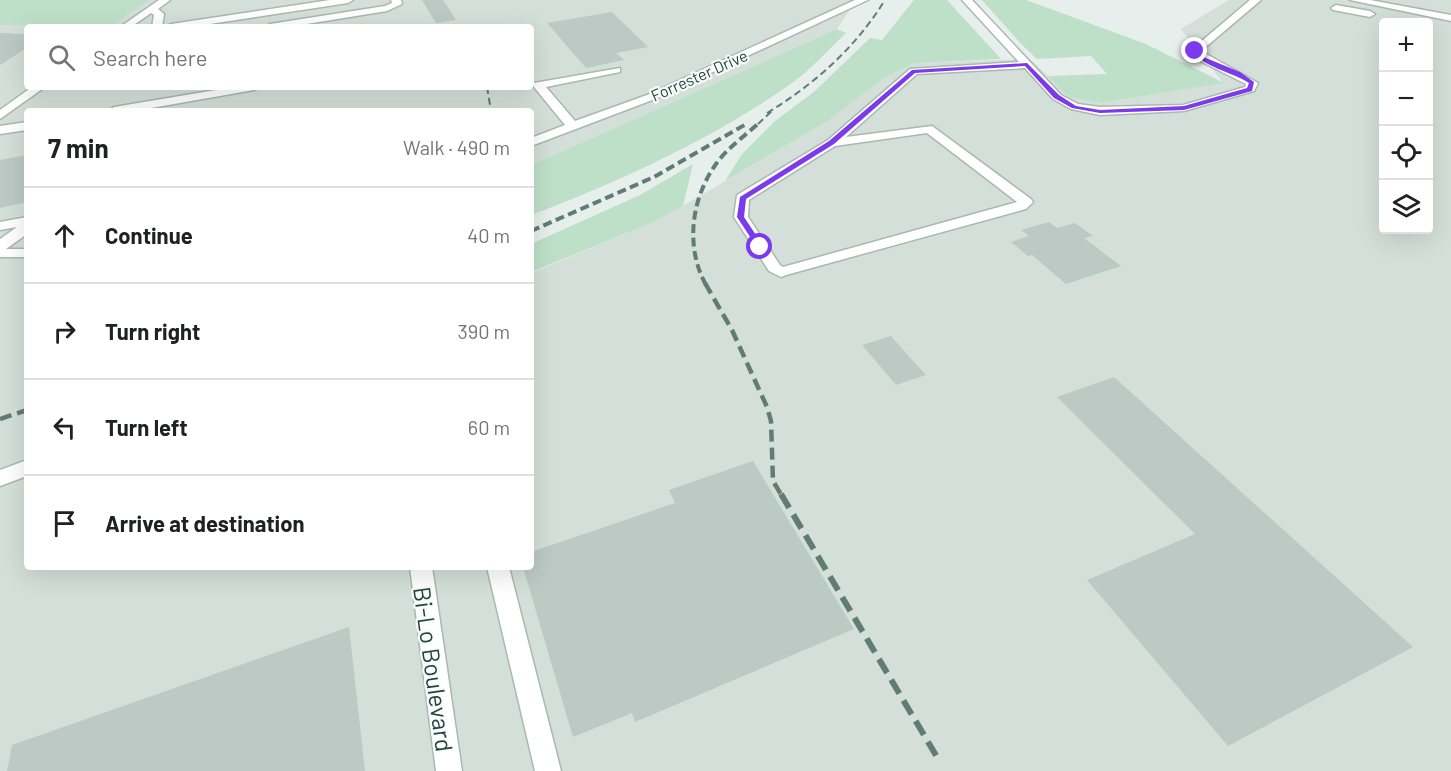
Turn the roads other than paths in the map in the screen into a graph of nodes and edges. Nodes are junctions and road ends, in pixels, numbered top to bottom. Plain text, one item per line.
1 (165, 0) edge
2 (348, 0) edge
3 (396, 0) edge
4 (863, 0) edge
5 (967, 0) edge
6 (1256, 0) edge
7 (1355, 0) edge
8 (1336, 8) dead end
9 (151, 9) junction
10 (1378, 16) dead end
11 (1451, 18) edge
12 (129, 24) edge
13 (157, 24) edge
14 (191, 24) edge
15 (288, 24) edge
16 (1027, 65) junction
17 (616, 70) dead end
18 (35, 90) edge
19 (236, 90) edge
20 (132, 108) edge
21 (0, 115) edge
22 (24, 126) edge
23 (573, 127) junction
24 (0, 130) edge
25 (534, 141) edge
26 (832, 143) junction
27 (24, 222) edge
28 (0, 226) edge
29 (24, 229) edge
30 (0, 246) edge
31 (0, 253) edge
32 (24, 253) edge
33 (24, 469) edge
34 (0, 478) edge
35 (421, 570) edge
36 (499, 570) edge
37 (449, 771) edge
38 (548, 771) edge

1 - 9 street
2 - 14 street
3 - 15 street
4 - 23 street, Forrester Drive
5 - 16 street
6 - 16 street
7 - 11 street
8 - 10 street
9 - 12 street
9 - 13 street
16 - 26 street
17 - 23 street
18 - 21 street
19 - 20 street
22 - 24 street
23 - 25 street, Forrester Drive
26 - 26 street
27 - 28 street
29 - 30 street
31 - 32 street
33 - 34 street
35 - 37 street, Bi-Lo Boulevard
36 - 38 street

